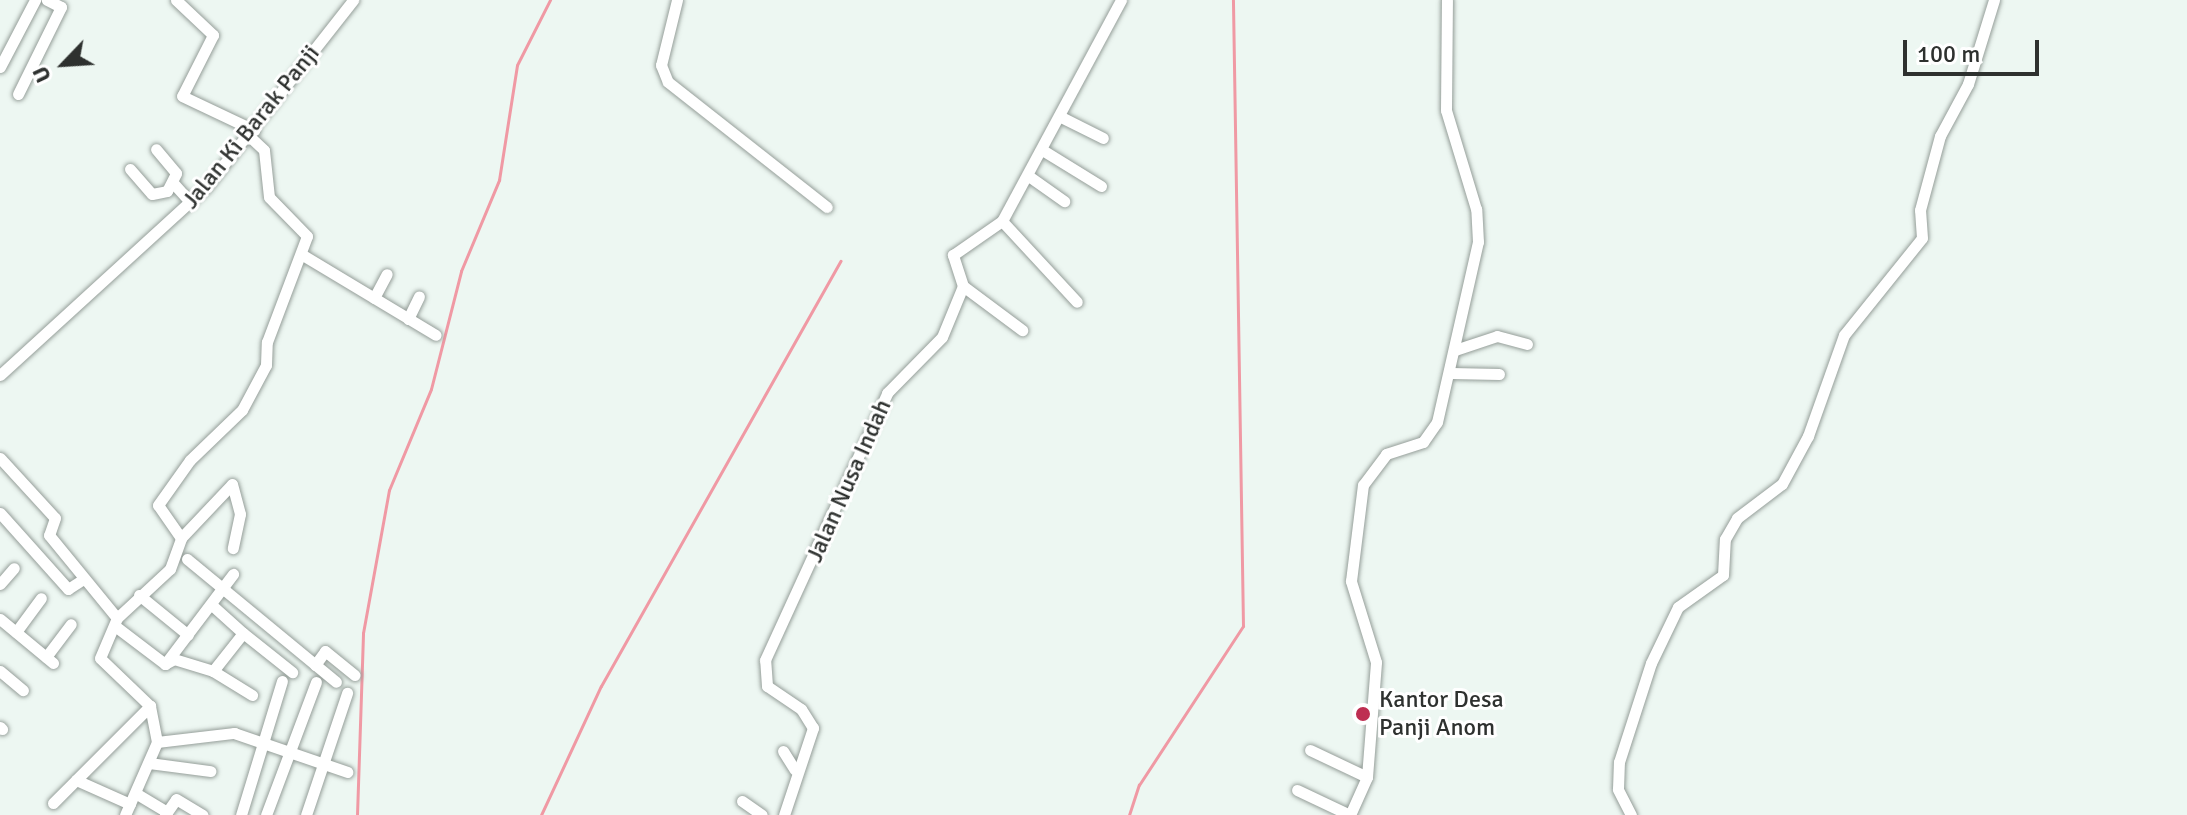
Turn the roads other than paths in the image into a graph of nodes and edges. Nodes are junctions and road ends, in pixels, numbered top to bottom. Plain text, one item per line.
1 (35, 0) edge
2 (47, 0) edge
3 (176, 0) edge
4 (353, 0) edge
5 (677, 0) edge
6 (1121, 0) edge
7 (1447, 0) edge
8 (1994, 0) edge
9 (0, 67) edge
10 (18, 94) dead end
11 (1059, 116) junction
12 (252, 133) junction
13 (1103, 138) dead end
14 (156, 149) dead end
15 (1044, 151) junction
16 (130, 169) dead end
17 (1030, 177) junction
18 (174, 184) junction
19 (1101, 186) dead end
20 (1064, 201) dead end
21 (191, 203) junction
22 (827, 207) dead end
23 (1002, 221) junction
24 (301, 254) junction
25 (387, 274) dead end
26 (963, 286) junction
27 (419, 296) dead end
28 (374, 298) junction
29 (1077, 302) dead end
30 (408, 319) junction
31 (1022, 330) dead end
32 (436, 335) dead end
33 (1527, 344) dead end
34 (1455, 350) junction
35 (1451, 373) junction
36 (1499, 374) dead end
37 (0, 375) edge
38 (0, 458) edge
39 (0, 513) edge
40 (181, 538) junction
41 (233, 548) dead end
42 (187, 559) dead end
43 (14, 568) dead end
44 (233, 574) dead end
45 (82, 580) junction
46 (0, 584) edge
47 (221, 591) junction
48 (139, 595) junction
49 (41, 598) dead end
50 (214, 607) dead end
51 (0, 619) edge
52 (116, 622) junction
53 (71, 624) dead end
54 (16, 632) junction
55 (243, 633) junction
56 (188, 635) junction
57 (165, 664) junction
58 (315, 665) junction
59 (0, 671) edge
60 (213, 671) junction
61 (292, 672) dead end
62 (355, 675) dead end
63 (282, 681) dead end
64 (316, 682) dead end
65 (336, 682) dead end
66 (23, 690) dead end
67 (347, 693) dead end
68 (252, 695) dead end
69 (150, 706) junction
70 (259, 740) junction
71 (157, 742) junction
72 (1310, 750) dead end
73 (783, 751) dead end
74 (291, 752) junction
75 (149, 763) junction
76 (325, 763) junction
77 (795, 770) junction
78 (210, 771) dead end
79 (347, 772) dead end
80 (1367, 777) junction
81 (76, 780) junction
82 (1297, 790) dead end
83 (742, 801) dead end
84 (53, 803) dead end
85 (131, 805) edge
86 (166, 814) edge
87 (203, 815) edge
88 (241, 815) edge
89 (266, 815) edge
90 (306, 815) edge
91 (762, 815) edge
92 (784, 815) edge
93 (1350, 815) edge
94 (1631, 815) edge

1 - 9 street
2 - 10 street
3 - 12 street
4 - 12 street, Jalan Ki Barak Panji
5 - 22 street
6 - 11 street, Jalan Nusa Indah
7 - 34 street
8 - 94 street
11 - 13 street
11 - 15 street, Jalan Nusa Indah
12 - 21 street, Jalan Ki Barak Panji
12 - 24 street
14 - 18 street
15 - 17 street, Jalan Nusa Indah
15 - 19 street
16 - 18 street
17 - 20 street
17 - 23 street, Jalan Nusa Indah
18 - 21 street
21 - 37 street, Jalan Ki Barak Panji
23 - 26 street, Jalan Nusa Indah
23 - 29 street
24 - 28 street
24 - 40 street
25 - 28 street
26 - 31 street
26 - 77 street, Jalan Nusa Indah
27 - 30 street
28 - 30 street
30 - 32 street
33 - 34 street
34 - 35 street
35 - 36 street
35 - 80 street
38 - 45 street
39 - 45 street
40 - 41 street
40 - 48 street
42 - 47 street
43 - 46 street
44 - 47 street
45 - 52 street
47 - 56 street
47 - 58 street
48 - 52 street
48 - 56 street
49 - 54 street
50 - 55 street
51 - 54 street
52 - 57 street
52 - 69 street
53 - 54 street
55 - 60 street
55 - 61 street
56 - 57 street
57 - 60 street
58 - 62 street
58 - 65 street
59 - 66 street
60 - 68 street
63 - 70 street
64 - 74 street
67 - 76 street
69 - 71 street
69 - 81 street
70 - 71 street
70 - 74 street
70 - 88 street
71 - 75 street
72 - 80 street
73 - 77 street
74 - 76 street
74 - 89 street
75 - 78 street
75 - 85 street
76 - 79 street
76 - 90 street
77 - 92 street, Jalan Nusa Indah
80 - 93 street
81 - 84 street
81 - 85 street
82 - 93 street
83 - 91 street
85 - 86 street
86 - 87 street

